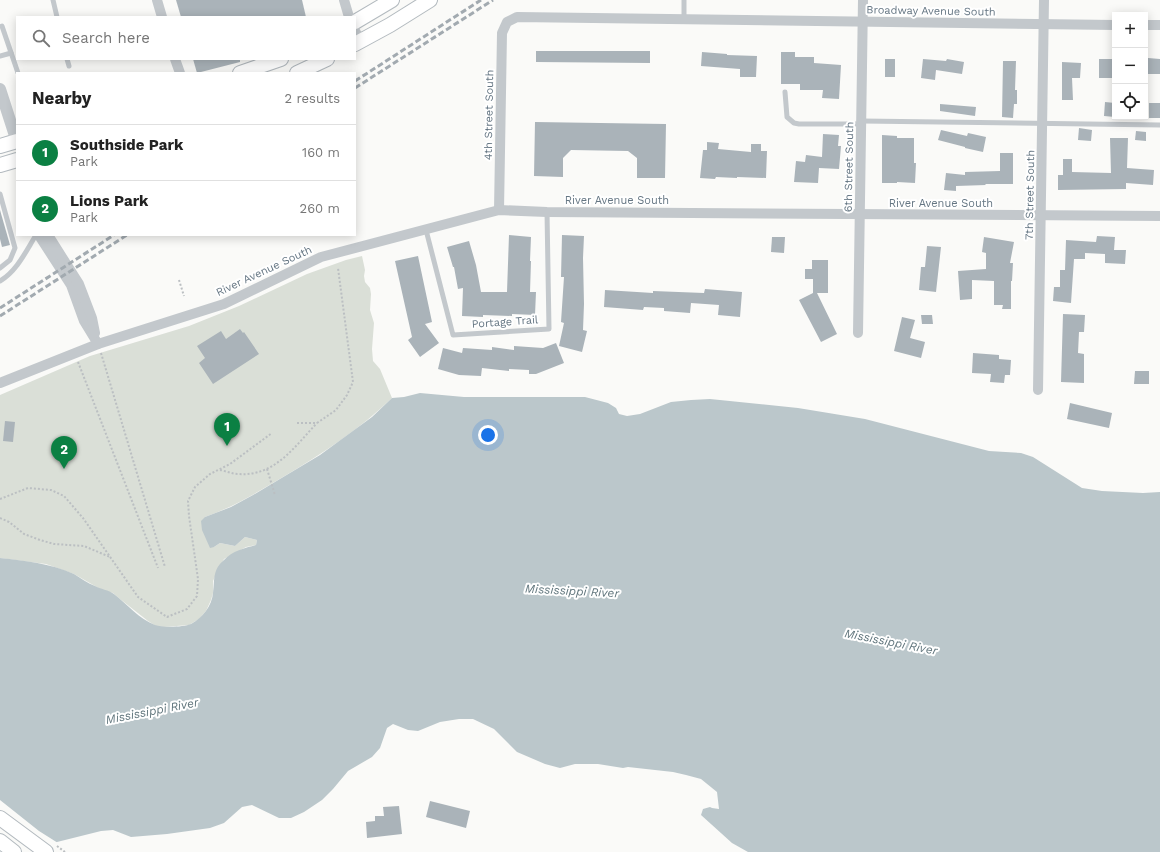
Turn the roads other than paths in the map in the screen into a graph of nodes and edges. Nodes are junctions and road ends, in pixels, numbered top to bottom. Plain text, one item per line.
1 (53, 0) edge
2 (157, 0) edge
3 (344, 0) edge
4 (392, 0) edge
5 (430, 0) edge
6 (684, 0) edge
7 (863, 0) edge
8 (1044, 0) edge
9 (57, 16) edge
10 (162, 16) edge
11 (349, 16) edge
12 (684, 19) junction
13 (356, 21) edge
14 (507, 22) joint
15 (863, 22) junction
16 (1044, 24) junction
17 (1112, 24) edge
18 (1148, 25) edge
19 (1160, 25) edge
20 (2, 26) dead end
21 (357, 38) edge
22 (11, 53) junction
23 (0, 56) edge
24 (67, 60) edge
25 (175, 60) edge
26 (278, 60) edge
27 (325, 60) edge
28 (68, 66) dead end
29 (18, 72) edge
30 (180, 72) edge
31 (243, 72) edge
32 (300, 72) edge
33 (0, 89) edge
34 (786, 92) dead end
35 (861, 123) junction
36 (1043, 123) junction
37 (1160, 125) edge
38 (16, 138) edge
39 (16, 141) edge
40 (0, 146) edge
41 (16, 160) edge
42 (0, 165) edge
43 (0, 194) edge
44 (499, 210) junction
45 (547, 212) junction
46 (860, 214) junction
47 (1042, 215) junction
48 (1160, 216) edge
49 (426, 230) junction
50 (35, 236) edge
51 (40, 236) edge
52 (49, 236) edge
53 (0, 268) edge
54 (0, 281) edge
55 (858, 334) dead end
56 (98, 344) junction
57 (0, 383) edge
58 (1038, 390) dead end
59 (0, 818) edge
60 (0, 841) edge
61 (14, 852) edge
62 (46, 852) edge

1 - 9 lane
2 - 10 street
3 - 11 street
4 - 13 main road
5 - 21 main road
6 - 12 lane
7 - 15 street, 6th Street South
8 - 16 street, 7th Street South
12 - 14 street, Broadway Avenue South
12 - 15 street, Broadway Avenue South
14 - 44 street, 4th Street South
15 - 16 street, Broadway Avenue South
15 - 35 street, 6th Street South
16 - 17 street, Broadway Avenue South
16 - 36 street, 7th Street South
18 - 19 street
20 - 22 lane
22 - 23 lane
22 - 29 lane
24 - 28 lane
25 - 30 street
26 - 31 main road
27 - 32 main road
33 - 38 street
34 - 35 lane
35 - 36 lane
35 - 46 street, 6th Street South
36 - 37 lane
36 - 47 street, 7th Street South
39 - 40 main road
41 - 42 main road
43 - 53 lane
44 - 45 street, River Avenue South
44 - 49 street, River Avenue South
45 - 46 street, River Avenue South
45 - 49 lane, Portage Trail
46 - 47 street, River Avenue South
46 - 55 street, 6th Street South
47 - 48 street, River Avenue South
47 - 58 street, 7th Street South
49 - 56 street, River Avenue South
50 - 54 lane
51 - 56 street
52 - 56 street
56 - 57 street, River Avenue South
59 - 62 main road
60 - 61 main road

